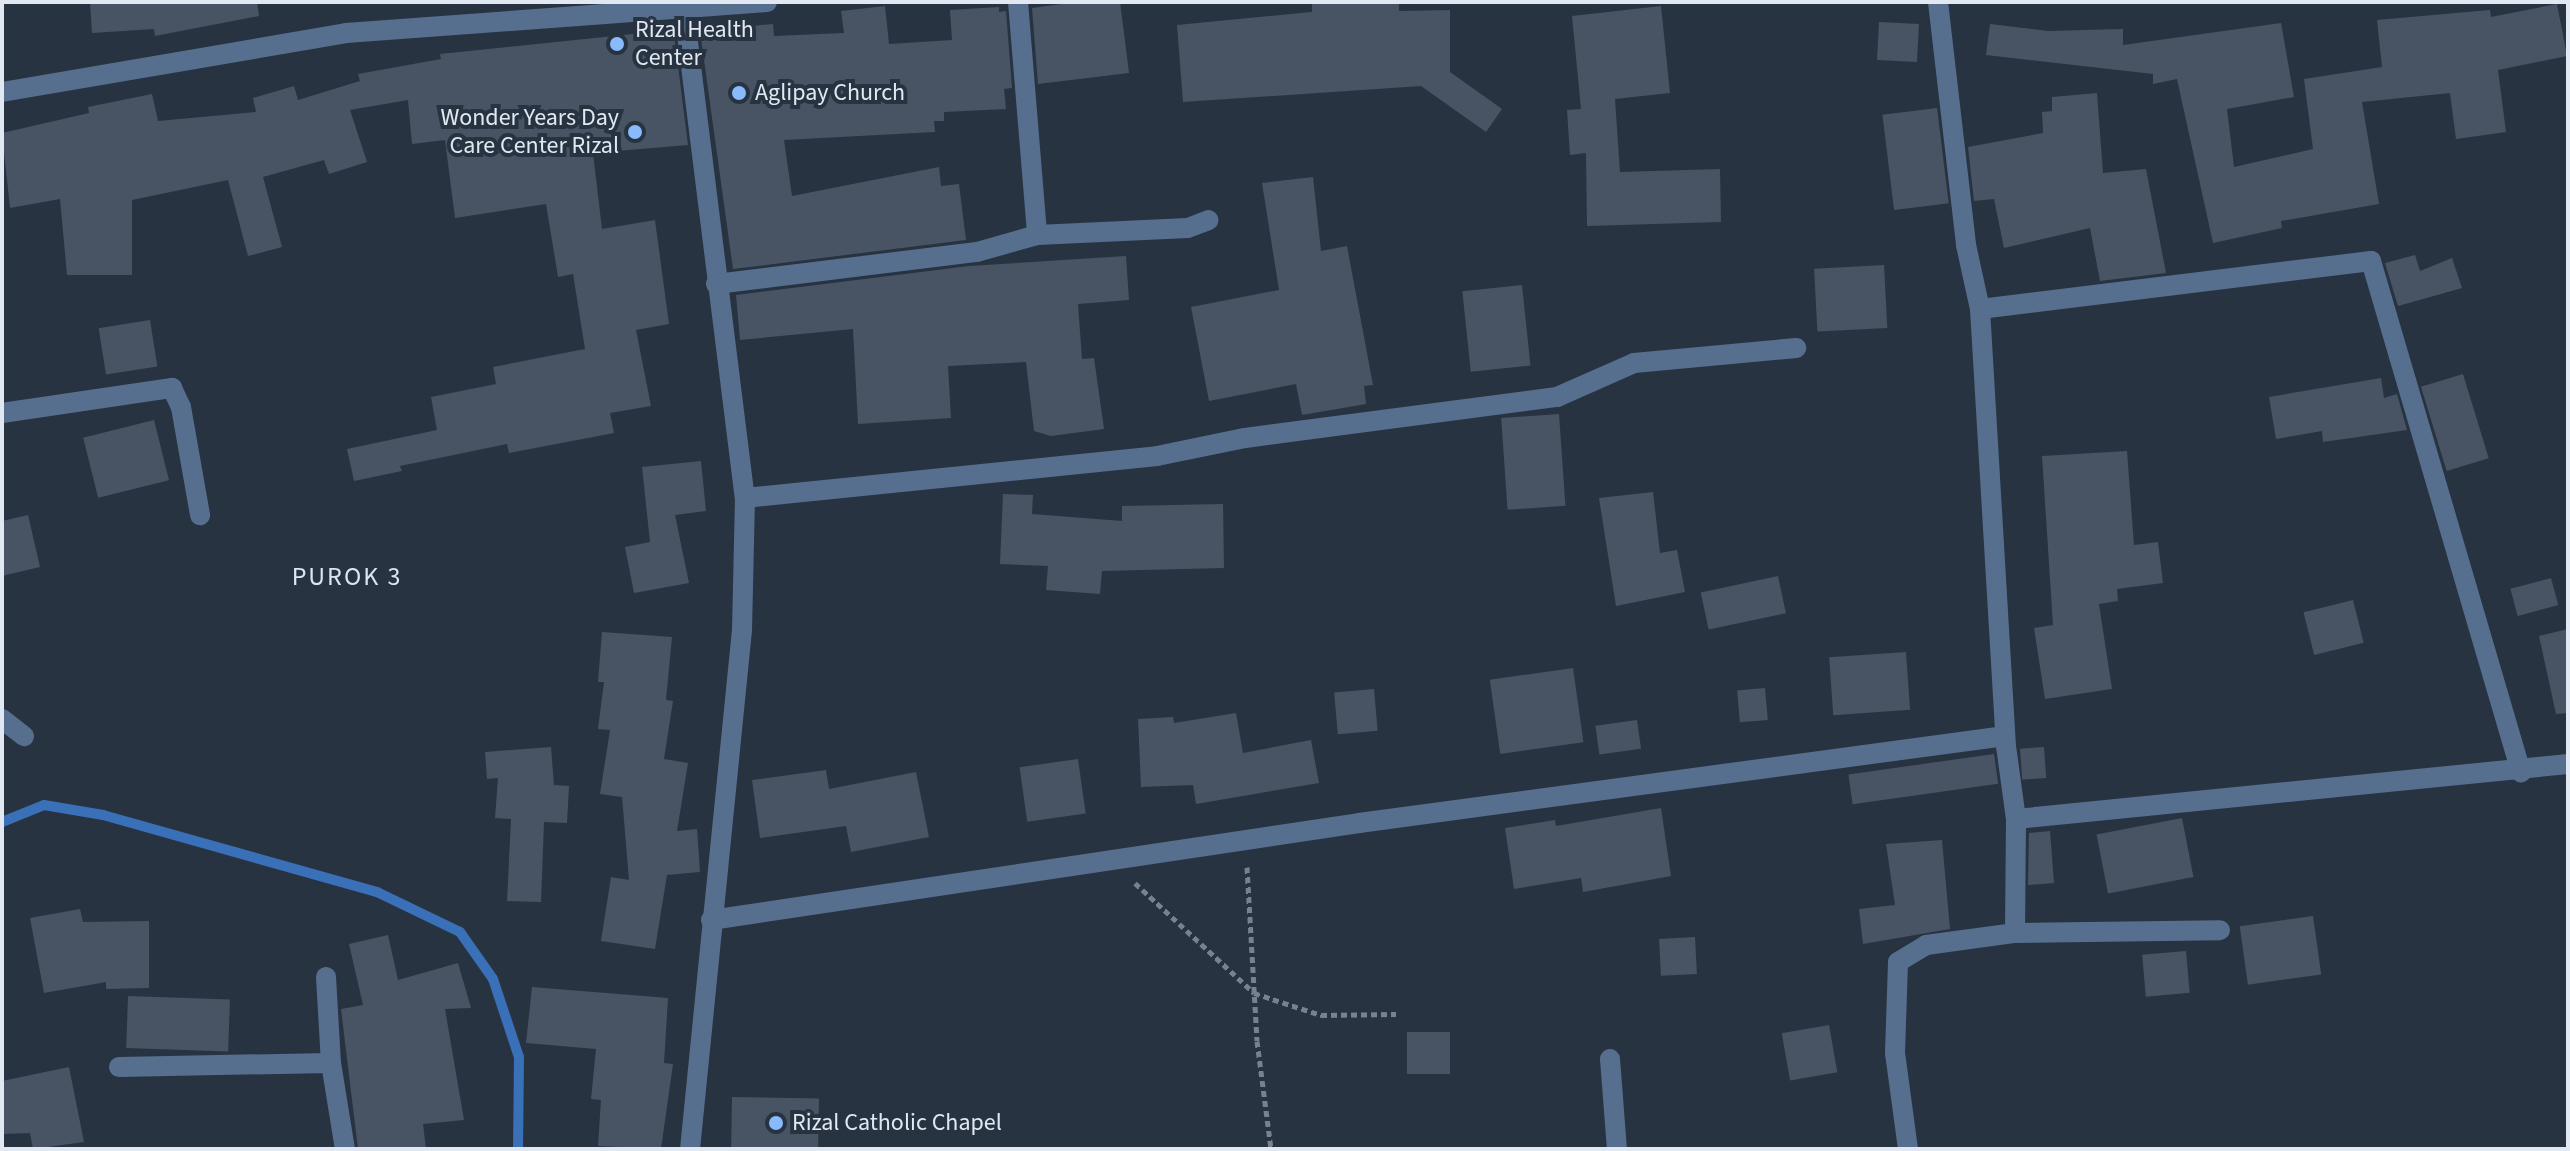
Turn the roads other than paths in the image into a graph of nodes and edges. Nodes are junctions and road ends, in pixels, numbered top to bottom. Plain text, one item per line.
1 (767, 2) edge
2 (1018, 2) edge
3 (1938, 2) edge
4 (684, 10) junction
5 (2, 92) edge
6 (1209, 220) dead end
7 (1037, 235) junction
8 (716, 284) junction
9 (1980, 309) junction
10 (1796, 348) dead end
11 (2, 413) edge
12 (745, 498) junction
13 (200, 515) dead end
14 (2, 719) edge
15 (24, 736) dead end
16 (2005, 736) junction
17 (2568, 764) edge
18 (2521, 772) junction
19 (2016, 819) junction
20 (711, 920) junction
21 (2220, 930) dead end
22 (2015, 933) junction
23 (326, 977) dead end
24 (1610, 1059) dead end
25 (331, 1063) junction
26 (119, 1067) dead end
27 (345, 1149) edge
28 (690, 1149) edge
29 (1617, 1149) edge
30 (1908, 1149) edge

1 - 4 street
2 - 7 street
3 - 9 street
4 - 5 street
4 - 8 street
6 - 7 street
7 - 8 street
8 - 12 street
9 - 16 street
9 - 18 street
10 - 12 street
11 - 13 street
12 - 20 street
14 - 15 street
16 - 19 street
16 - 20 street
17 - 18 street
18 - 19 street
19 - 22 street
20 - 28 street
21 - 22 street
22 - 30 street
23 - 25 street
24 - 29 street
25 - 26 street
25 - 27 street

